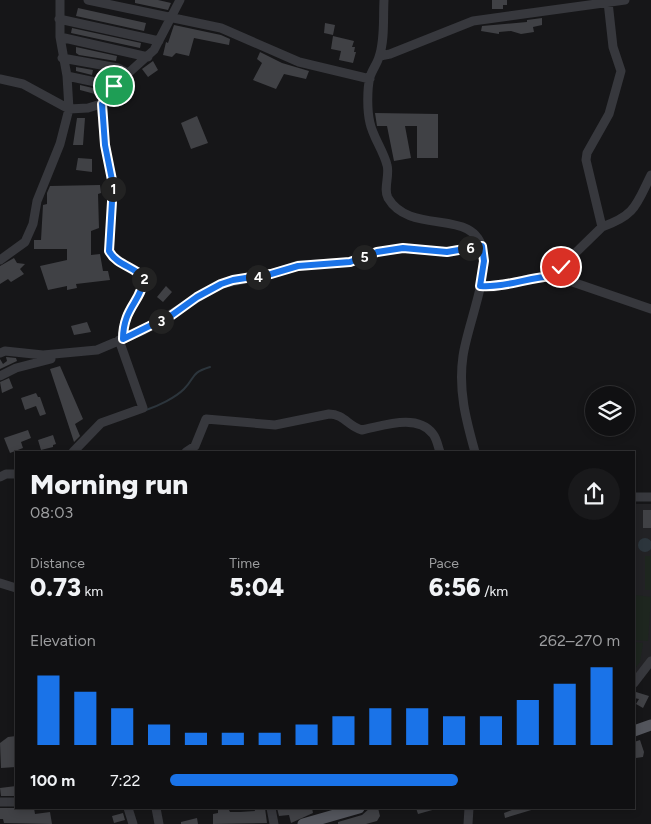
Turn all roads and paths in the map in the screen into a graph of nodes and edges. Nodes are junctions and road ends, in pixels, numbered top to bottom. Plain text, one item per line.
1 (60, 0) edge
2 (88, 0) edge
3 (180, 0) edge
4 (384, 0) edge
5 (625, 0) edge
6 (608, 2) junction
7 (170, 18) junction
8 (59, 19) junction
9 (60, 37) junction
10 (159, 41) junction
11 (380, 56) junction
12 (148, 57) junction
13 (62, 58) junction
14 (128, 73) junction
15 (67, 76) junction
16 (0, 79) edge
17 (370, 79) junction
18 (114, 86) junction
19 (102, 104) junction
20 (70, 109) junction
21 (651, 175) edge
22 (602, 227) junction
23 (482, 246) junction
24 (0, 260) edge
25 (554, 276) junction
26 (480, 286) junction
27 (651, 310) edge
28 (121, 340) junction
29 (0, 353) edge
30 (70, 354) junction
31 (0, 376) edge
32 (74, 451) edge
33 (188, 451) edge
34 (440, 451) edge
35 (475, 451) edge
36 (15, 474) edge
37 (0, 478) edge
38 (635, 497) edge
39 (651, 497) edge
40 (651, 661) edge
41 (635, 682) edge
42 (651, 725) edge
43 (635, 731) edge
44 (0, 802) edge
45 (15, 802) edge
46 (128, 809) edge
47 (156, 809) edge
48 (271, 809) edge
49 (344, 809) edge
50 (469, 809) edge
51 (133, 824) edge
52 (158, 824) edge
53 (274, 824) edge
54 (303, 824) edge
55 (468, 824) edge

1 - 8 street
2 - 7 street
3 - 7 street
4 - 11 street
5 - 6 street
6 - 11 street
6 - 22 street
7 - 10 street
7 - 17 street
8 - 9 street
8 - 10 street
9 - 12 street
9 - 13 street
10 - 12 street
11 - 17 street
12 - 14 street
13 - 14 street
13 - 15 street
14 - 18 street
15 - 18 street
15 - 20 street
16 - 20 street
17 - 23 street
18 - 19 street
19 - 20 street
19 - 28 street
20 - 24 street
21 - 22 street
22 - 25 street
23 - 26 street
23 - 28 street
25 - 26 street
25 - 27 street
26 - 35 street
28 - 30 street
28 - 32 street
29 - 30 street
30 - 31 street
33 - 34 street
36 - 37 street
38 - 39 street
40 - 41 street
42 - 43 main road
44 - 45 street
46 - 51 street
47 - 52 street
48 - 53 street
49 - 54 main road
50 - 55 street

